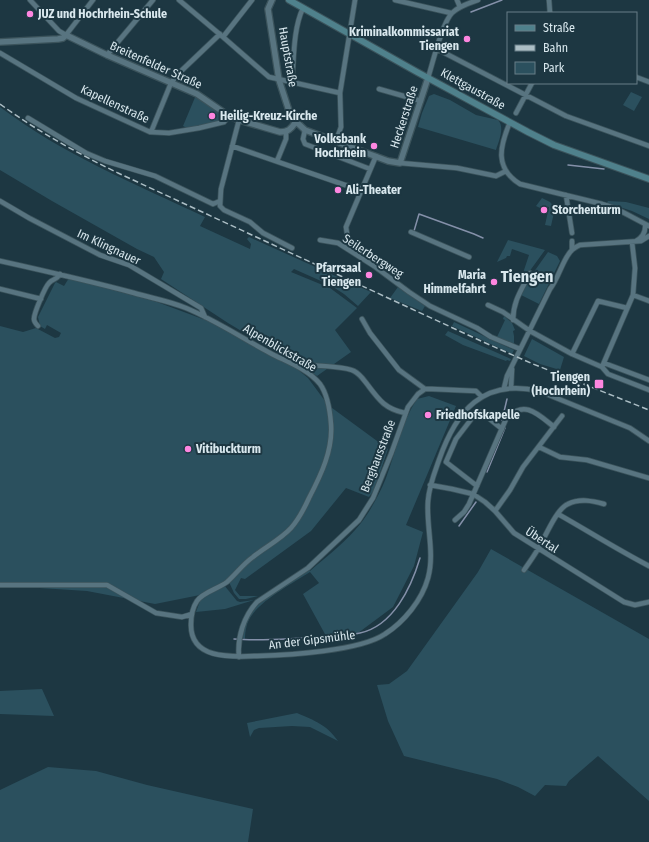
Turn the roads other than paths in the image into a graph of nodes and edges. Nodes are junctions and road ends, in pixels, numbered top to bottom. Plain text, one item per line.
1 (30, 0) edge
2 (93, 0) edge
3 (153, 0) edge
4 (179, 0) edge
5 (252, 0) edge
6 (265, 0) edge
7 (272, 0) edge
8 (355, 0) edge
9 (395, 0) edge
10 (457, 0) edge
11 (478, 0) edge
12 (549, 0) edge
13 (292, 1) edge
14 (460, 7) junction
15 (303, 8) junction
16 (268, 9) junction
17 (550, 12) edge
18 (452, 13) junction
19 (350, 34) junction
20 (66, 35) junction
21 (222, 35) junction
22 (0, 42) edge
23 (437, 50) junction
24 (0, 53) edge
25 (107, 56) junction
26 (637, 77) edge
27 (428, 78) junction
28 (279, 80) junction
29 (292, 82) junction
30 (649, 82) edge
31 (171, 83) junction
32 (531, 84) edge
33 (379, 89) dead end
34 (340, 93) junction
35 (525, 95) junction
36 (421, 101) junction
37 (516, 113) dead end
38 (229, 116) junction
39 (28, 118) dead end
40 (239, 120) junction
41 (510, 122) junction
42 (295, 123) junction
43 (305, 130) junction
44 (151, 132) junction
45 (286, 132) junction
46 (336, 141) junction
47 (232, 146) junction
48 (649, 146) edge
49 (376, 156) junction
50 (277, 161) junction
51 (400, 163) junction
52 (370, 169) junction
53 (506, 171) junction
54 (649, 179) edge
55 (361, 189) junction
56 (566, 195) junction
57 (0, 201) edge
58 (220, 201) junction
59 (647, 225) edge
60 (411, 232) dead end
61 (572, 233) dead end
62 (649, 236) edge
63 (320, 240) dead end
64 (348, 240) dead end
65 (572, 241) dead end
66 (632, 242) junction
67 (292, 248) dead end
68 (572, 249) junction
69 (469, 258) dead end
70 (0, 261) edge
71 (530, 273) dead end
72 (60, 274) junction
73 (0, 290) edge
74 (633, 295) junction
75 (41, 299) junction
76 (649, 301) edge
77 (488, 305) dead end
78 (627, 308) junction
79 (205, 317) junction
80 (362, 319) dead end
81 (513, 320) junction
82 (38, 326) dead end
83 (530, 331) junction
84 (520, 349) junction
85 (572, 354) junction
86 (294, 365) junction
87 (603, 365) junction
88 (512, 368) junction
89 (649, 380) edge
90 (504, 388) junction
91 (511, 388) junction
92 (425, 389) junction
93 (649, 390) edge
94 (482, 397) junction
95 (405, 413) junction
96 (562, 416) dead end
97 (554, 427) junction
98 (502, 428) junction
99 (649, 441) edge
100 (539, 447) junction
101 (649, 478) edge
102 (430, 485) junction
103 (477, 486) junction
104 (473, 494) junction
105 (604, 504) dead end
106 (495, 511) junction
107 (558, 514) junction
108 (455, 520) dead end
109 (538, 550) junction
110 (649, 566) edge
111 (524, 570) dead end
112 (0, 585) edge
113 (649, 602) edge
114 (192, 614) junction
115 (240, 657) junction

1 - 20 street
2 - 20 street
3 - 25 street
4 - 21 street
5 - 21 street
6 - 16 street, Hauptstraße
7 - 16 street
8 - 19 street
9 - 18 street
10 - 14 street
11 - 14 street
12 - 17 street
13 - 15 main road, Klettgaustraße
14 - 18 street
15 - 19 main road, Klettgaustraße
15 - 29 street
16 - 28 street, Hauptstraße
18 - 23 street
19 - 27 main road, Klettgaustraße
19 - 34 street
20 - 22 street
20 - 25 street, Breitenfelder Straße
21 - 28 street
21 - 31 street
23 - 27 street
23 - 35 street
24 - 44 street, Kapellenstraße
25 - 31 street, Breitenfelder Straße
26 - 30 street
27 - 36 street, Heckerstraße
27 - 41 main road, Klettgaustraße
28 - 29 street
28 - 42 street, Hauptstraße
29 - 34 street
31 - 38 street, Breitenfelder Straße
31 - 44 street
32 - 35 street
33 - 36 street
34 - 46 street
35 - 37 street
35 - 48 street
36 - 51 street, Heckerstraße
38 - 40 street, Breitenfelder Straße
38 - 44 street, Kapellenstraße
39 - 58 street
40 - 45 street, Breitenfelder Straße
40 - 47 street
41 - 53 street
41 - 54 main road, Klettgaustraße
42 - 43 street
42 - 45 street
43 - 46 street
43 - 52 street
45 - 50 street
46 - 49 street
47 - 50 street
47 - 58 street
49 - 51 street
49 - 52 street, Seilerbergweg
50 - 55 street
51 - 53 street
52 - 55 street, Seilerbergweg
53 - 56 street
55 - 64 street, Seilerbergweg
56 - 59 street
56 - 61 street
57 - 79 street, Im Klingnauer
58 - 67 street
59 - 66 street
60 - 69 street
62 - 66 street
63 - 84 street, Seilerbergweg
65 - 68 street
66 - 68 street
66 - 74 street
68 - 83 street
70 - 72 street, Alpenblickstraße
71 - 81 street
72 - 75 street
72 - 79 street, Alpenblickstraße
73 - 75 street
74 - 76 street
74 - 78 street
75 - 82 street
77 - 81 street
78 - 85 street
78 - 87 street
79 - 86 street, Alpenblickstraße
80 - 92 street
81 - 83 street
83 - 84 street
83 - 85 street
84 - 88 street
85 - 87 street
86 - 95 street
86 - 114 street, Alpenblickstraße
87 - 89 street
87 - 93 street
88 - 90 street
88 - 91 street
90 - 91 street
90 - 94 street, An der Gipsmühle
91 - 99 street
92 - 94 street
92 - 95 street, Berghausstraße
94 - 102 street, An der Gipsmühle
95 - 115 street, Berghausstraße
96 - 97 street
97 - 98 street
97 - 100 street
98 - 103 street
98 - 103 street
100 - 101 street
100 - 106 street
102 - 104 street, Übertal
102 - 115 street, An der Gipsmühle
103 - 104 street
104 - 106 street, Übertal
104 - 108 street
105 - 107 street
106 - 109 street, Übertal
107 - 109 street
107 - 110 street
109 - 111 street
109 - 113 street, Übertal
112 - 114 street
114 - 115 street, An der Gipsmühle

